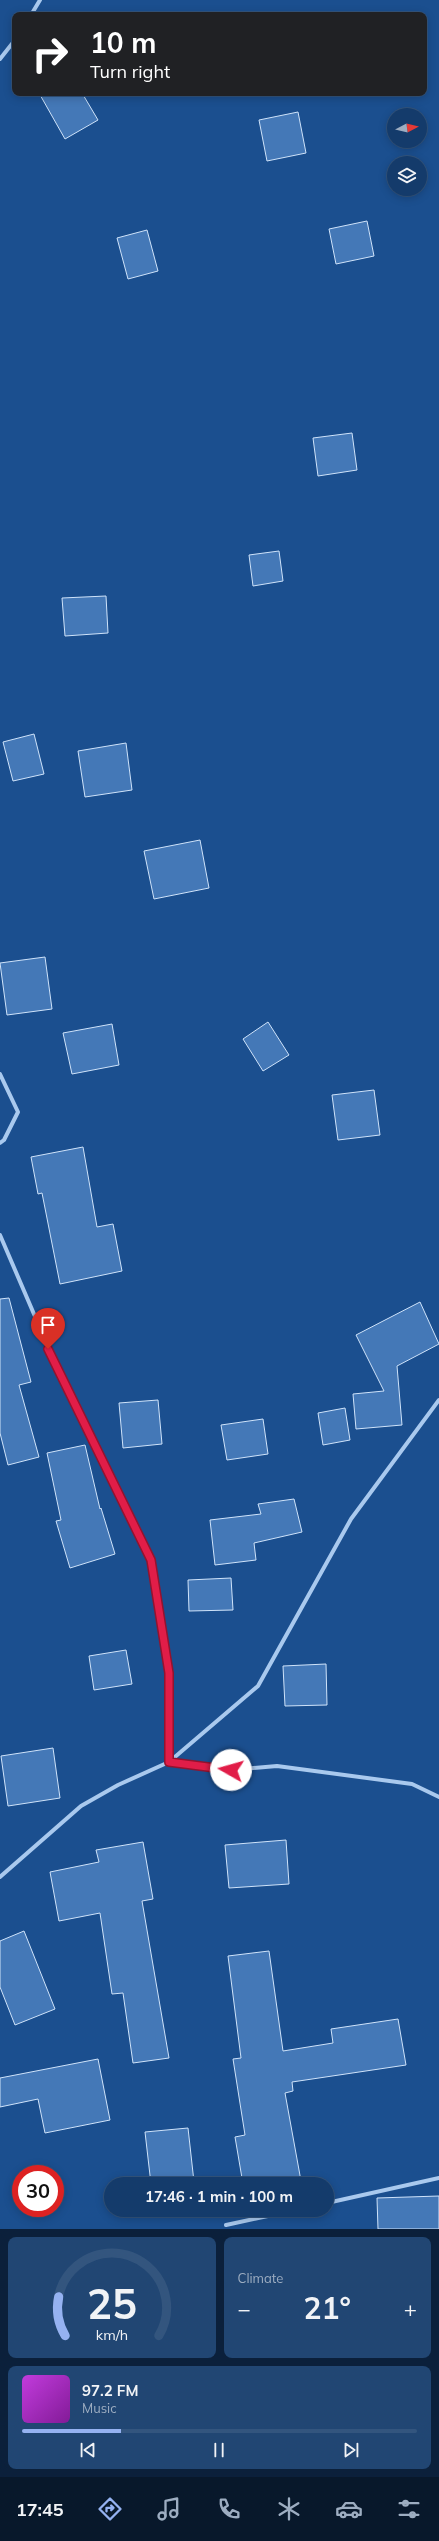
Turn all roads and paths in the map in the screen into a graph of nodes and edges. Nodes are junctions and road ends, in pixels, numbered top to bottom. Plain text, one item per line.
1 (40, 0) edge
2 (33, 12) edge
3 (12, 44) edge
4 (0, 59) edge
5 (0, 1074) edge
6 (0, 1143) edge
7 (0, 1235) edge
8 (439, 1400) edge
9 (169, 1762) junction
10 (439, 1797) edge
11 (0, 1877) edge
12 (439, 2178) edge
13 (334, 2201) edge
14 (265, 2217) edge
15 (226, 2226) dead end

1 - 2 street
3 - 4 street
5 - 6 street
7 - 9 street
8 - 9 street
9 - 10 street
9 - 11 street
12 - 13 street
14 - 15 street

